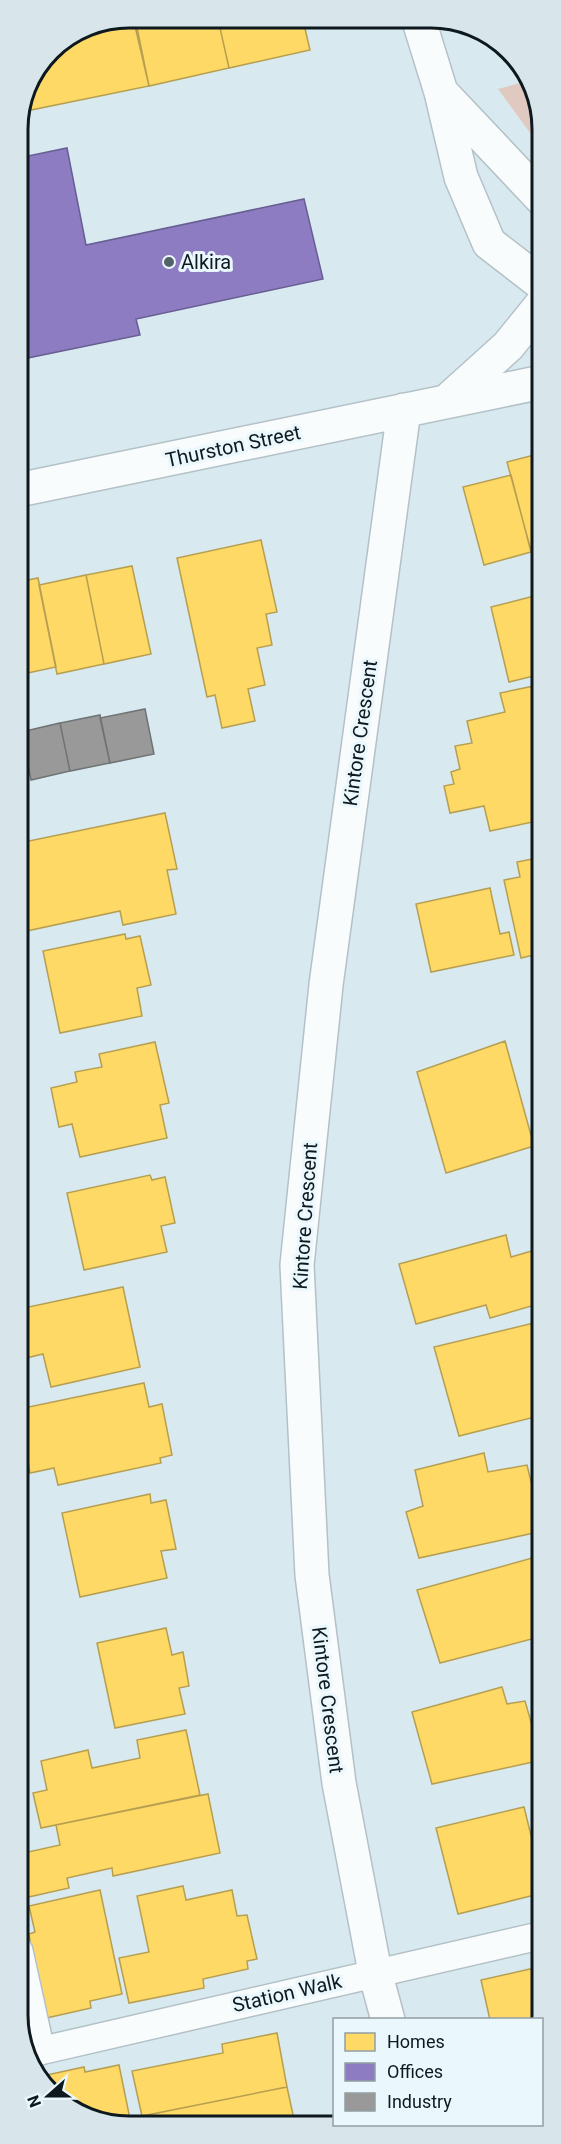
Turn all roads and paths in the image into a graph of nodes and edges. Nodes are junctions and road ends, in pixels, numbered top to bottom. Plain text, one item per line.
1 (420, 28) edge
2 (441, 92) junction
3 (532, 188) edge
4 (532, 276) edge
5 (532, 316) edge
6 (532, 384) edge
7 (447, 401) junction
8 (404, 410) junction
9 (29, 488) edge
10 (532, 1937) edge
11 (375, 1972) junction
12 (28, 2005) edge
13 (388, 2018) edge
14 (36, 2051) edge
15 (36, 2052) edge

1 - 2 street
2 - 3 street
2 - 4 street
5 - 7 street
6 - 7 street, Thurston Street
7 - 8 street, Thurston Street
8 - 9 street, Thurston Street
8 - 11 street, Kintore Crescent
10 - 11 lane, Station Walk
11 - 13 street, Kintore Crescent
11 - 15 lane, Station Walk
12 - 14 lane

